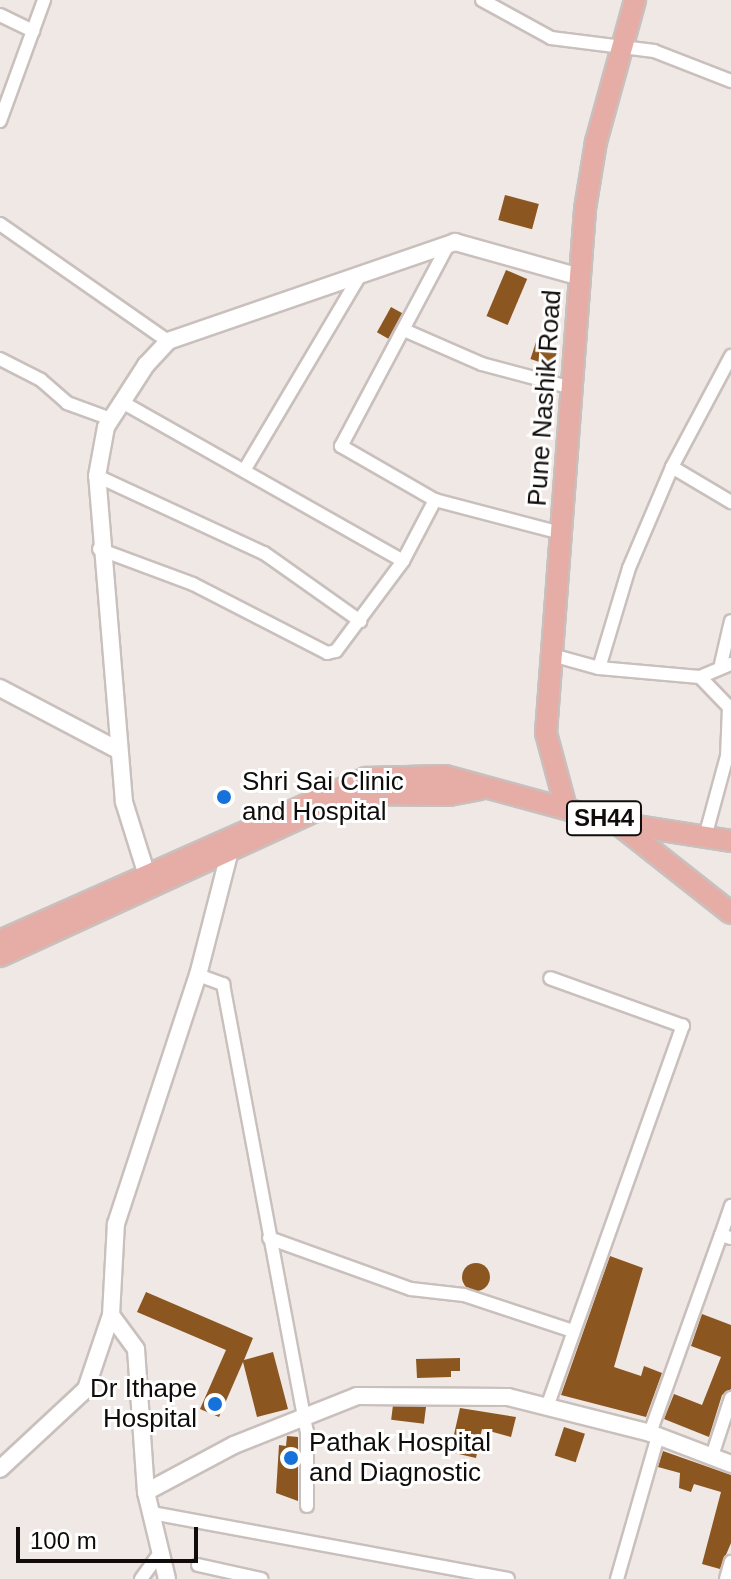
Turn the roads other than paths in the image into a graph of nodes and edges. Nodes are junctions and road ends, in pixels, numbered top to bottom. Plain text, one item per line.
1 (44, 0) edge
2 (482, 0) edge
3 (635, 0) edge
4 (0, 15) edge
5 (33, 31) junction
6 (623, 45) junction
7 (0, 79) edge
8 (731, 81) edge
9 (13, 86) junction
10 (0, 121) edge
11 (0, 224) edge
12 (448, 245) junction
13 (359, 277) junction
14 (580, 277) junction
15 (404, 330) junction
16 (168, 341) junction
17 (731, 356) edge
18 (0, 359) edge
19 (572, 388) junction
20 (122, 402) junction
21 (111, 419) junction
22 (672, 467) junction
23 (245, 469) junction
24 (97, 476) junction
25 (435, 500) junction
26 (731, 502) edge
27 (561, 533) junction
28 (99, 549) junction
29 (403, 561) junction
30 (360, 621) junction
31 (731, 621) edge
32 (552, 655) junction
33 (726, 664) edge
34 (599, 668) junction
35 (700, 677) junction
36 (0, 688) edge
37 (730, 707) edge
38 (118, 750) junction
39 (729, 756) edge
40 (565, 804) junction
41 (617, 823) junction
42 (705, 837) junction
43 (731, 841) edge
44 (226, 846) junction
45 (149, 883) junction
46 (731, 913) edge
47 (0, 941) edge
48 (0, 956) edge
49 (198, 975) junction
50 (550, 978) dead end
51 (731, 1206) edge
52 (726, 1237) edge
53 (269, 1238) junction
54 (111, 1315) junction
55 (573, 1331) junction
56 (731, 1398) edge
57 (547, 1407) junction
58 (301, 1418) junction
59 (654, 1434) junction
60 (712, 1456) junction
61 (731, 1464) edge
62 (0, 1469) edge
63 (146, 1492) junction
64 (307, 1506) dead end
65 (152, 1513) junction
66 (160, 1553) junction
67 (731, 1562) edge
68 (198, 1565) dead end
69 (141, 1579) edge
70 (167, 1579) edge
71 (261, 1579) edge
72 (508, 1579) edge
73 (617, 1579) edge
74 (726, 1579) edge

1 - 5 street
2 - 6 street
3 - 6 main road, Pune Nashik Road
4 - 5 street
5 - 9 street
6 - 8 street
6 - 14 main road, Pune Nashik Road
7 - 9 street
9 - 10 street
11 - 16 street
12 - 13 street
12 - 14 street
12 - 15 street
13 - 16 street
13 - 23 street
14 - 19 main road, Pune Nashik Road
15 - 19 street
15 - 25 street
16 - 20 street
17 - 22 street
18 - 21 street
19 - 27 main road, Pune Nashik Road
20 - 21 street
20 - 23 street
21 - 24 street
22 - 26 street
22 - 34 street
23 - 29 street
24 - 28 street
24 - 30 street
25 - 27 street
25 - 29 street
27 - 32 main road, Pune Nashik Road
28 - 30 street
28 - 38 street
29 - 30 street
31 - 33 street
32 - 34 street
32 - 40 main road, Pune Nashik Road
33 - 35 street
34 - 35 street
35 - 37 street
36 - 38 street
37 - 39 street
38 - 45 street
39 - 42 street
40 - 41 main road, SH44
40 - 44 main road, SH44
41 - 42 main road, SH44
41 - 46 main road
42 - 43 main road, SH44
44 - 45 main road, SH44
44 - 49 street
45 - 47 main road, SH44
45 - 48 main road, SH44
49 - 53 street
49 - 54 street
50 - 55 street
51 - 52 street
52 - 59 street
53 - 55 street
53 - 58 street
54 - 62 street
54 - 63 street
55 - 57 street
56 - 60 street
57 - 58 street
57 - 59 street
58 - 63 street
58 - 64 street
59 - 60 street
59 - 73 street
60 - 61 street
63 - 65 street
65 - 66 street
65 - 72 street
66 - 69 street
66 - 70 street
67 - 74 street
68 - 71 street

